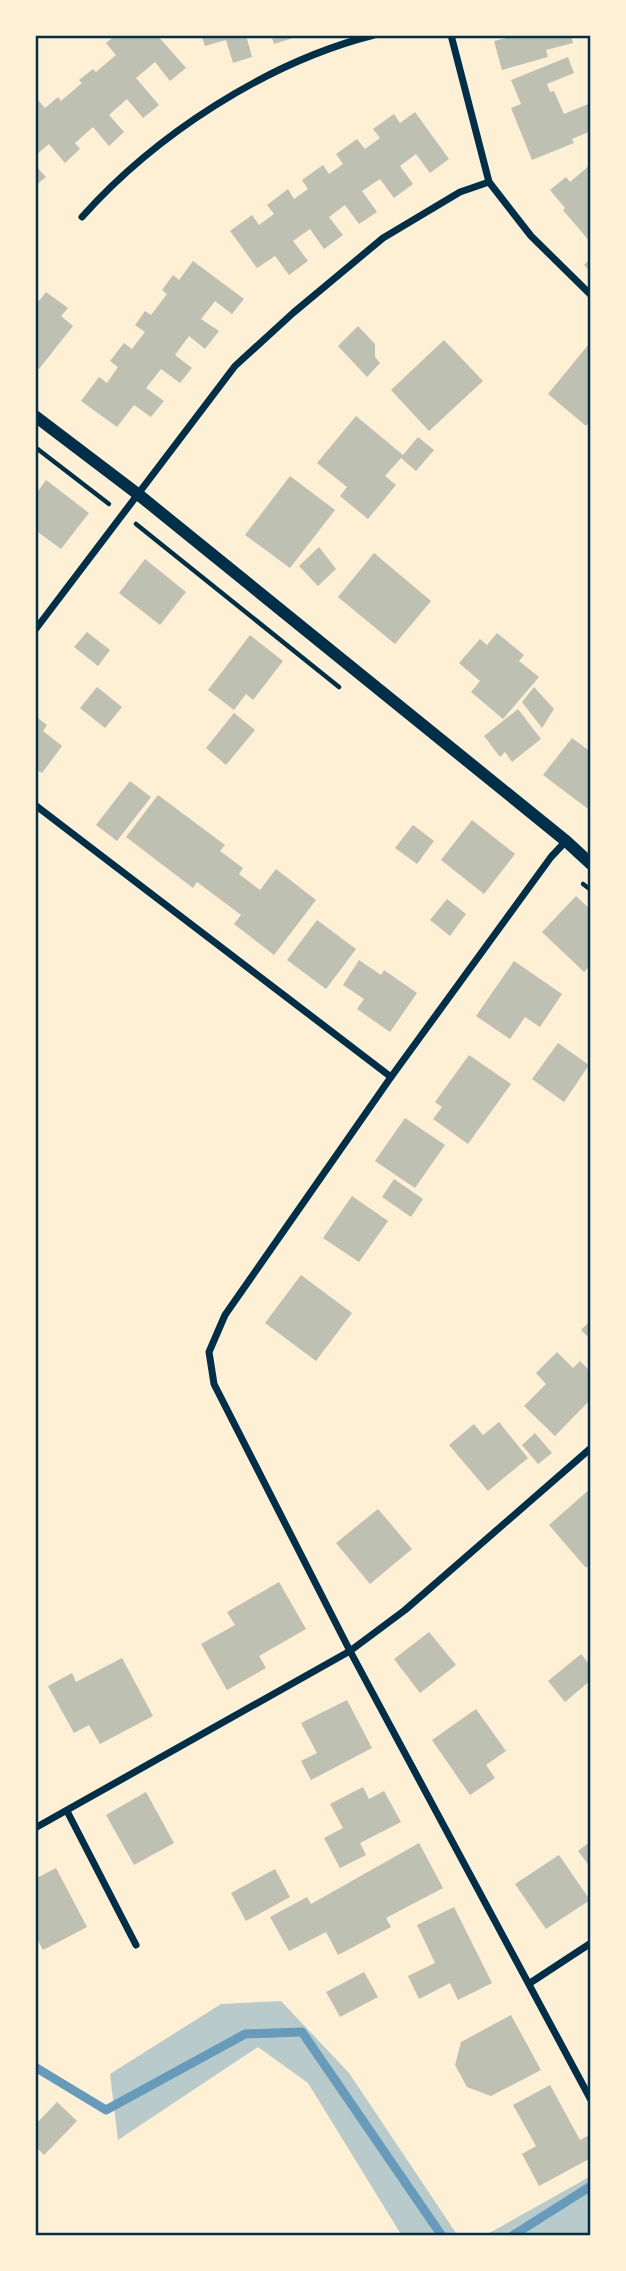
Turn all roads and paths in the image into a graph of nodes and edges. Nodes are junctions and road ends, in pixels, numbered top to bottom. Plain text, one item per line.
1 (374, 35) edge
2 (452, 35) edge
3 (489, 182) junction
4 (82, 217) dead end
5 (591, 295) edge
6 (35, 416) edge
7 (35, 447) edge
8 (139, 495) junction
9 (123, 514) junction
10 (35, 630) edge
11 (349, 695) dead end
12 (35, 805) edge
13 (566, 841) junction
14 (591, 864) edge
15 (581, 882) dead end
16 (591, 890) edge
17 (391, 1077) junction
18 (591, 1448) edge
19 (350, 1651) junction
20 (67, 1811) junction
21 (35, 1828) edge
22 (591, 1943) edge
23 (136, 1945) dead end
24 (530, 1983) junction
25 (591, 2100) edge

1 - 4 street
2 - 3 street
3 - 5 street
3 - 8 street
6 - 8 street
7 - 9 path
8 - 9 street
8 - 13 street
9 - 10 street
9 - 11 path
12 - 17 street
13 - 14 street
13 - 17 street
15 - 16 path
17 - 19 street
18 - 19 street
19 - 20 street
19 - 24 street
20 - 21 street
20 - 23 street
22 - 24 street
24 - 25 street

